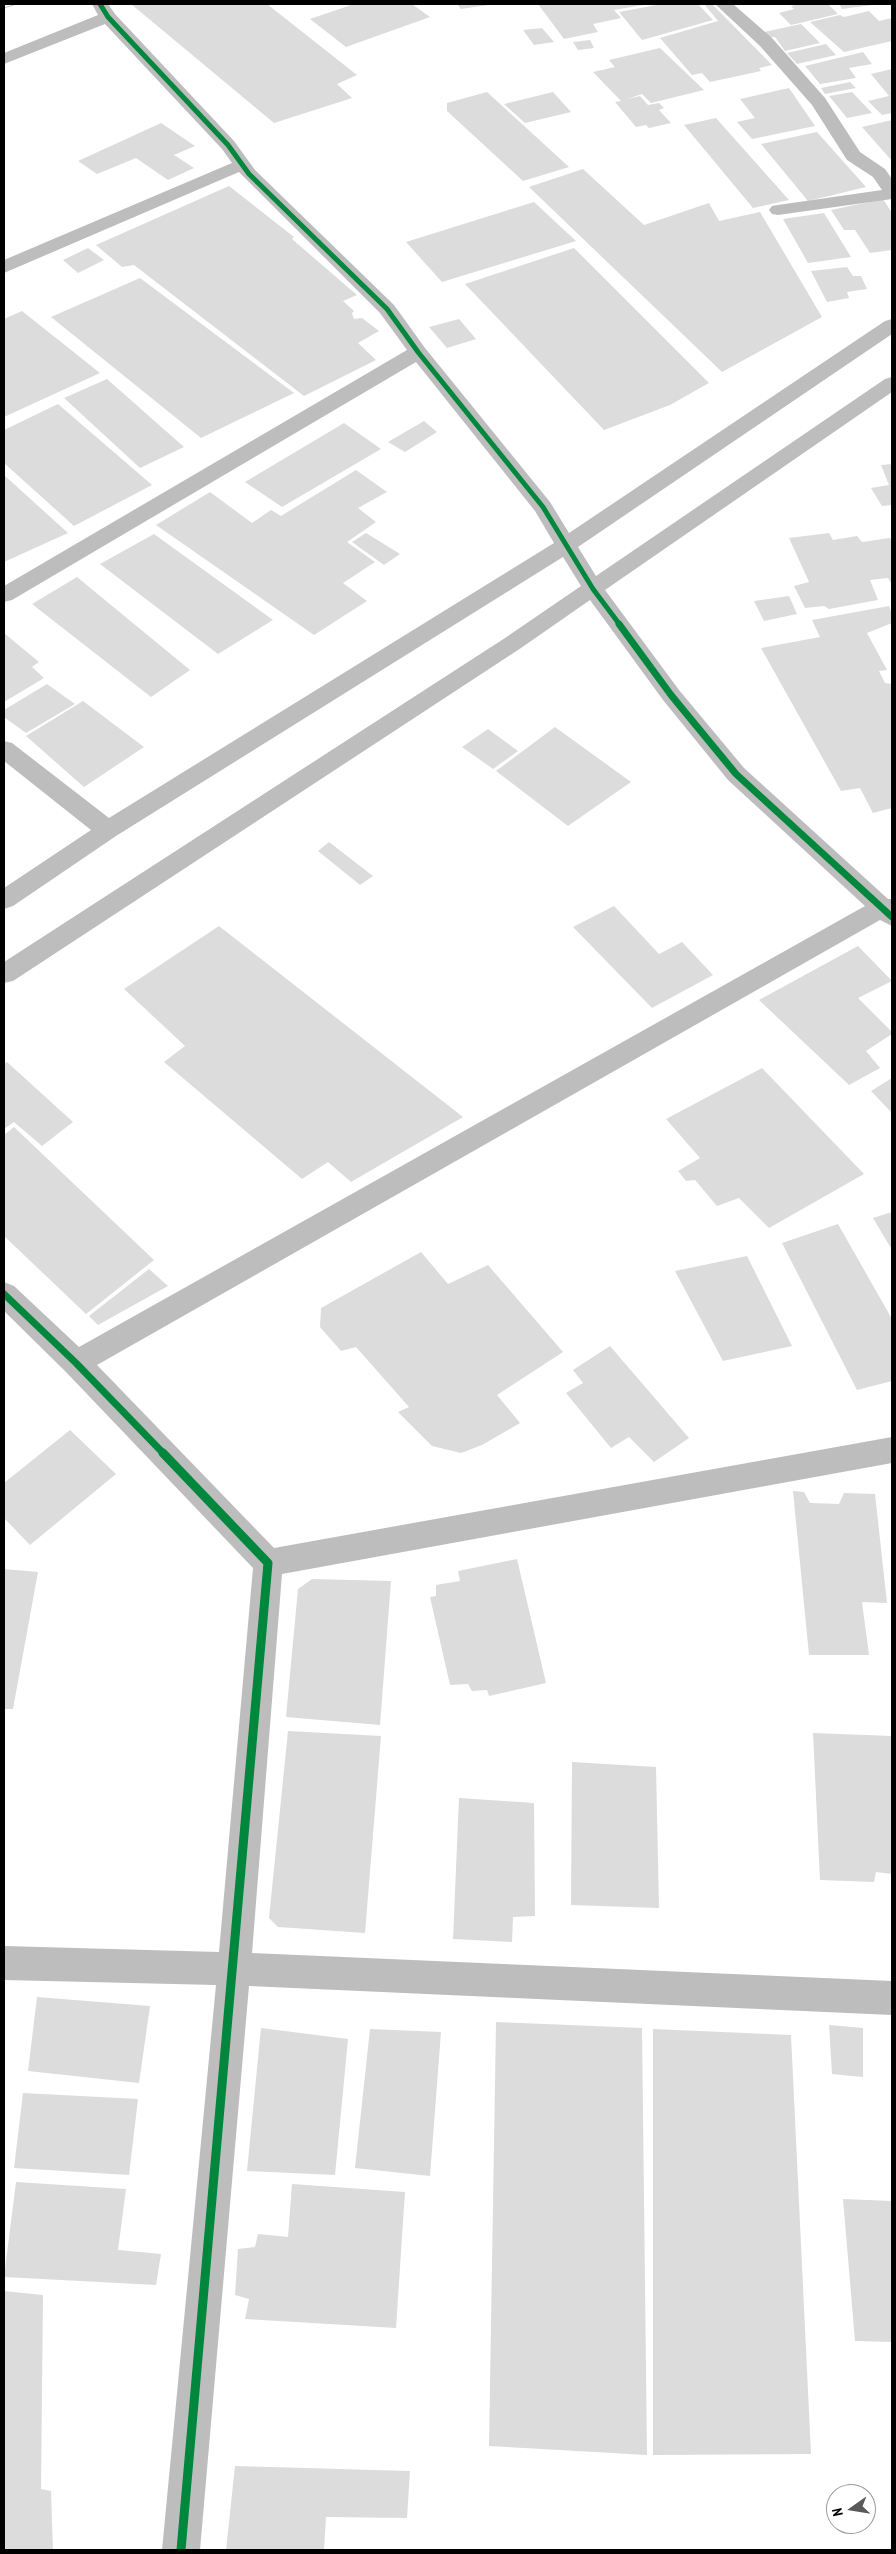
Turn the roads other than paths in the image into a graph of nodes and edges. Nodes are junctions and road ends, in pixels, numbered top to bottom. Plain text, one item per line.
1 (723, 4) edge
2 (104, 10) edge
3 (4, 59) edge
4 (241, 165) junction
5 (885, 171) edge
6 (892, 193) edge
7 (778, 210) dead end
8 (4, 267) edge
9 (892, 325) edge
10 (418, 352) junction
11 (892, 382) edge
12 (566, 545) junction
13 (593, 589) junction
14 (4, 595) edge
15 (4, 749) edge
16 (108, 830) junction
17 (4, 900) edge
18 (889, 911) edge
19 (4, 974) edge
20 (4, 1294) edge
21 (76, 1363) junction
22 (892, 1450) edge
23 (268, 1562) junction
24 (4, 1963) edge
25 (234, 1969) junction
26 (892, 1998) edge
27 (181, 2550) edge

1 - 5 street
2 - 3 street
2 - 4 street
4 - 8 street
4 - 10 street
5 - 6 street
6 - 7 street
9 - 12 street
10 - 12 street
10 - 14 street
11 - 13 street
12 - 13 street
12 - 16 street
13 - 18 street
13 - 19 street
15 - 16 street
16 - 17 street
18 - 21 street
20 - 21 street
21 - 23 street
22 - 23 street
23 - 25 street
24 - 25 street
25 - 26 street
25 - 27 street

